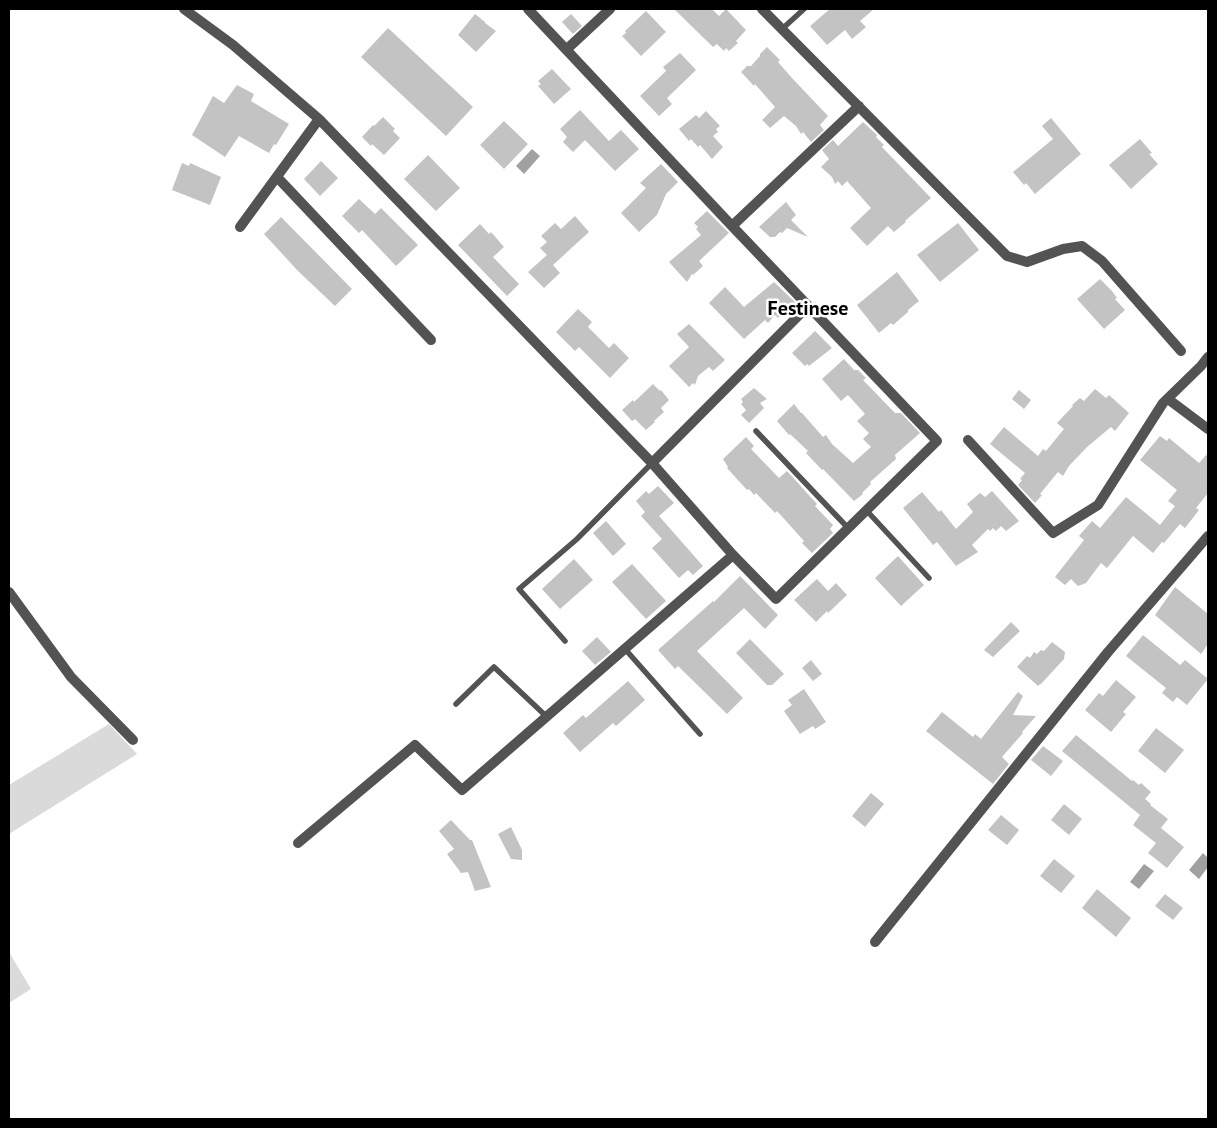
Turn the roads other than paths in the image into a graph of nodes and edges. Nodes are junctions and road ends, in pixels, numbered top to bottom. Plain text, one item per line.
1 (184, 9) edge
2 (528, 9) edge
3 (610, 9) edge
4 (762, 9) edge
5 (804, 9) edge
6 (782, 29) junction
7 (567, 50) junction
8 (858, 106) junction
9 (319, 119) junction
10 (276, 177) junction
11 (732, 226) junction
12 (240, 227) dead end
13 (808, 306) junction
14 (431, 340) dead end
15 (1181, 351) dead end
16 (1208, 357) edge
17 (1168, 399) junction
18 (1208, 429) edge
19 (756, 430) dead end
20 (968, 440) dead end
21 (652, 463) junction
22 (867, 511) junction
23 (849, 529) junction
24 (1208, 536) edge
25 (733, 555) junction
26 (929, 578) dead end
27 (9, 592) edge
28 (565, 641) dead end
29 (625, 649) junction
30 (456, 704) dead end
31 (547, 717) junction
32 (700, 734) dead end
33 (133, 740) dead end
34 (298, 844) dead end
35 (875, 942) dead end

1 - 9 street
2 - 7 street
3 - 7 street
4 - 6 street
5 - 6 lane
6 - 8 street
7 - 11 street
8 - 11 street
8 - 15 street
9 - 10 street
9 - 21 street
10 - 12 street
10 - 14 street
11 - 13 street
13 - 21 street
13 - 22 street
16 - 17 street
17 - 18 street
17 - 20 street
19 - 23 lane
21 - 25 street
21 - 28 lane
22 - 23 street
22 - 26 lane
23 - 25 street
24 - 35 street
25 - 29 street
27 - 33 street
29 - 31 street
29 - 32 lane
30 - 31 lane
31 - 34 street

